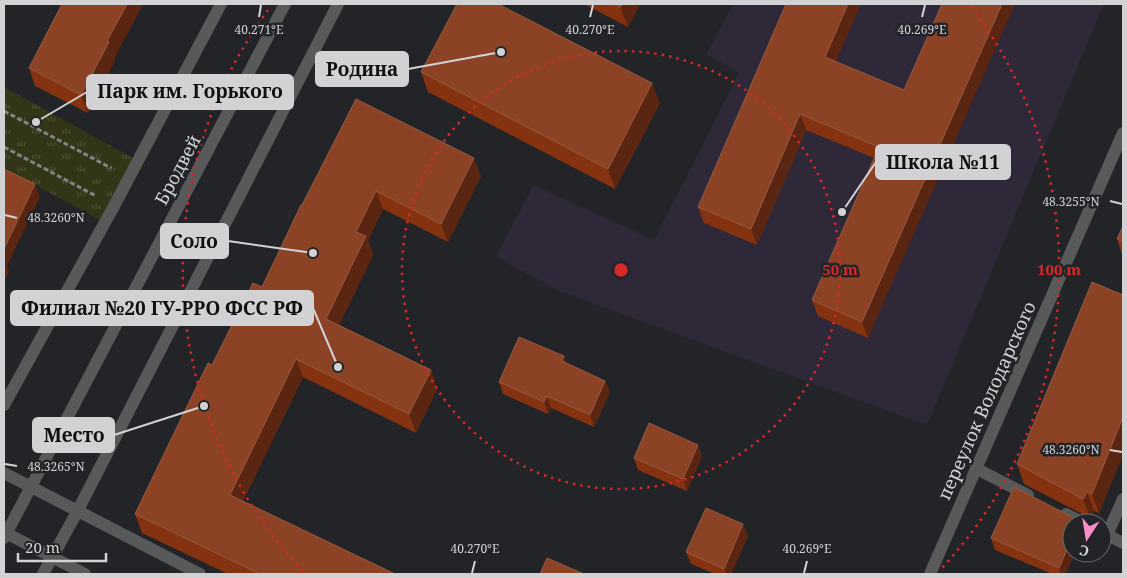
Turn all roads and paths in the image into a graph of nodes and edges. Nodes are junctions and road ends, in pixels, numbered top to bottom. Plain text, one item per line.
1 (222, 4) edge
2 (286, 4) edge
3 (338, 4) edge
4 (4, 111) edge
5 (1123, 133) edge
6 (4, 147) edge
7 (129, 178) junction
8 (114, 206) junction
9 (4, 406) edge
10 (977, 469) junction
11 (4, 473) edge
12 (32, 486) junction
13 (1123, 499) edge
14 (1042, 502) edge
15 (1059, 510) edge
16 (77, 512) junction
17 (1065, 513) edge
18 (1112, 520) edge
19 (5, 534) edge
20 (53, 558) junction
21 (43, 574) edge
22 (85, 574) edge
23 (200, 574) edge
24 (930, 574) edge

1 - 7 street
2 - 12 street, Бродвей
3 - 16 street
4 - 7 path
5 - 10 street, переулок Володарского
6 - 8 path
7 - 8 street
8 - 9 street
10 - 14 street
10 - 24 street, переулок Володарского
11 - 12 street
12 - 16 street
12 - 19 street, Бродвей
13 - 18 street
15 - 17 street
16 - 20 street
16 - 23 street
19 - 20 street
20 - 21 street
20 - 22 street

